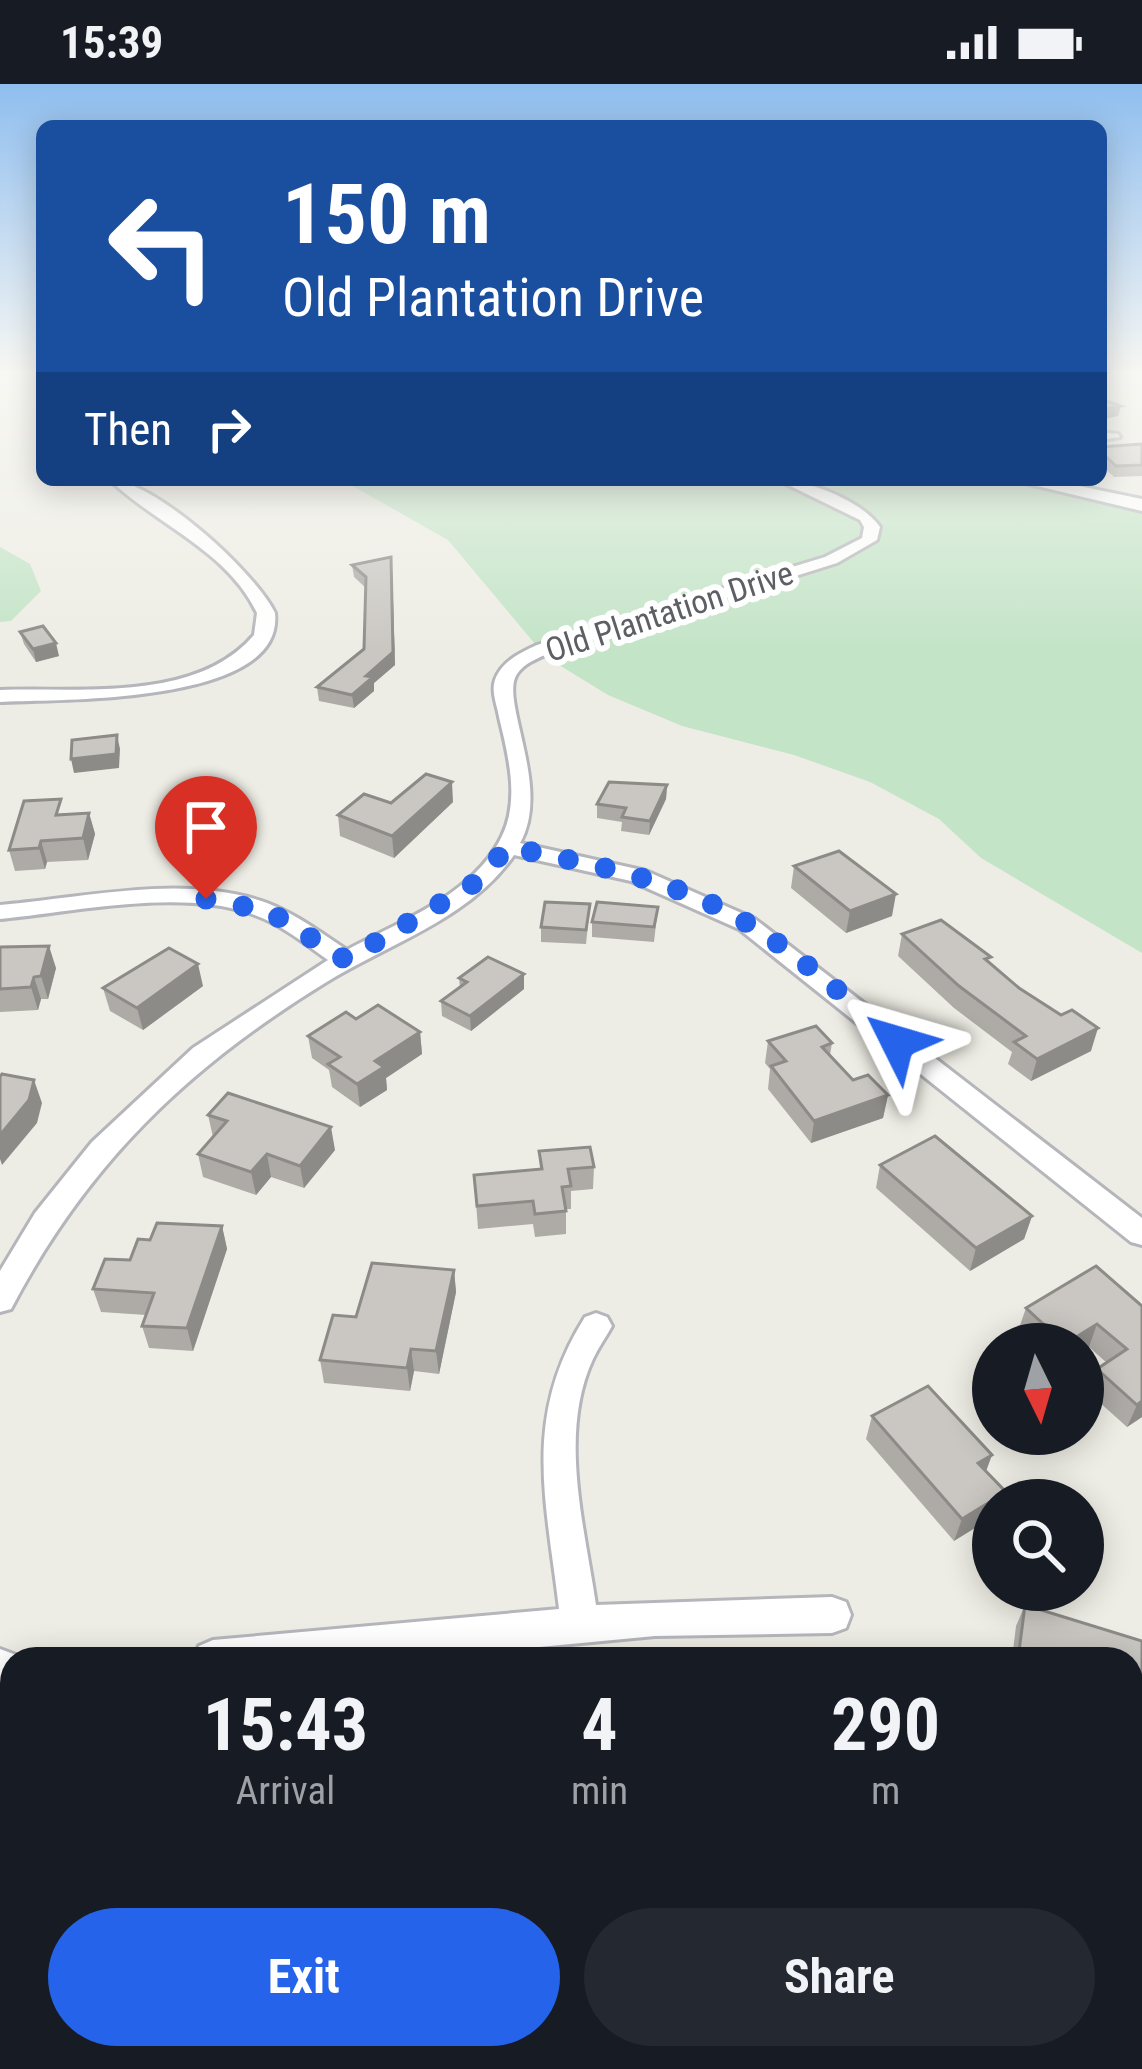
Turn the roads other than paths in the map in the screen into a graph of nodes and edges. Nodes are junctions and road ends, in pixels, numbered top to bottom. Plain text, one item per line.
1 (125, 486) edge
2 (798, 486) edge
3 (1051, 486) edge
4 (1142, 505) edge
5 (0, 696) edge
6 (508, 847) junction
7 (0, 912) edge
8 (346, 960) junction
9 (1142, 1234) edge
10 (3, 1289) edge
11 (596, 1326) dead end
12 (832, 1615) dead end
13 (580, 1626) junction
14 (346, 1647) edge

1 - 5 street
2 - 6 street, Old Plantation Drive
3 - 4 street
6 - 8 street
6 - 9 street
7 - 8 street
8 - 10 street
11 - 13 street
12 - 13 street
13 - 14 street

